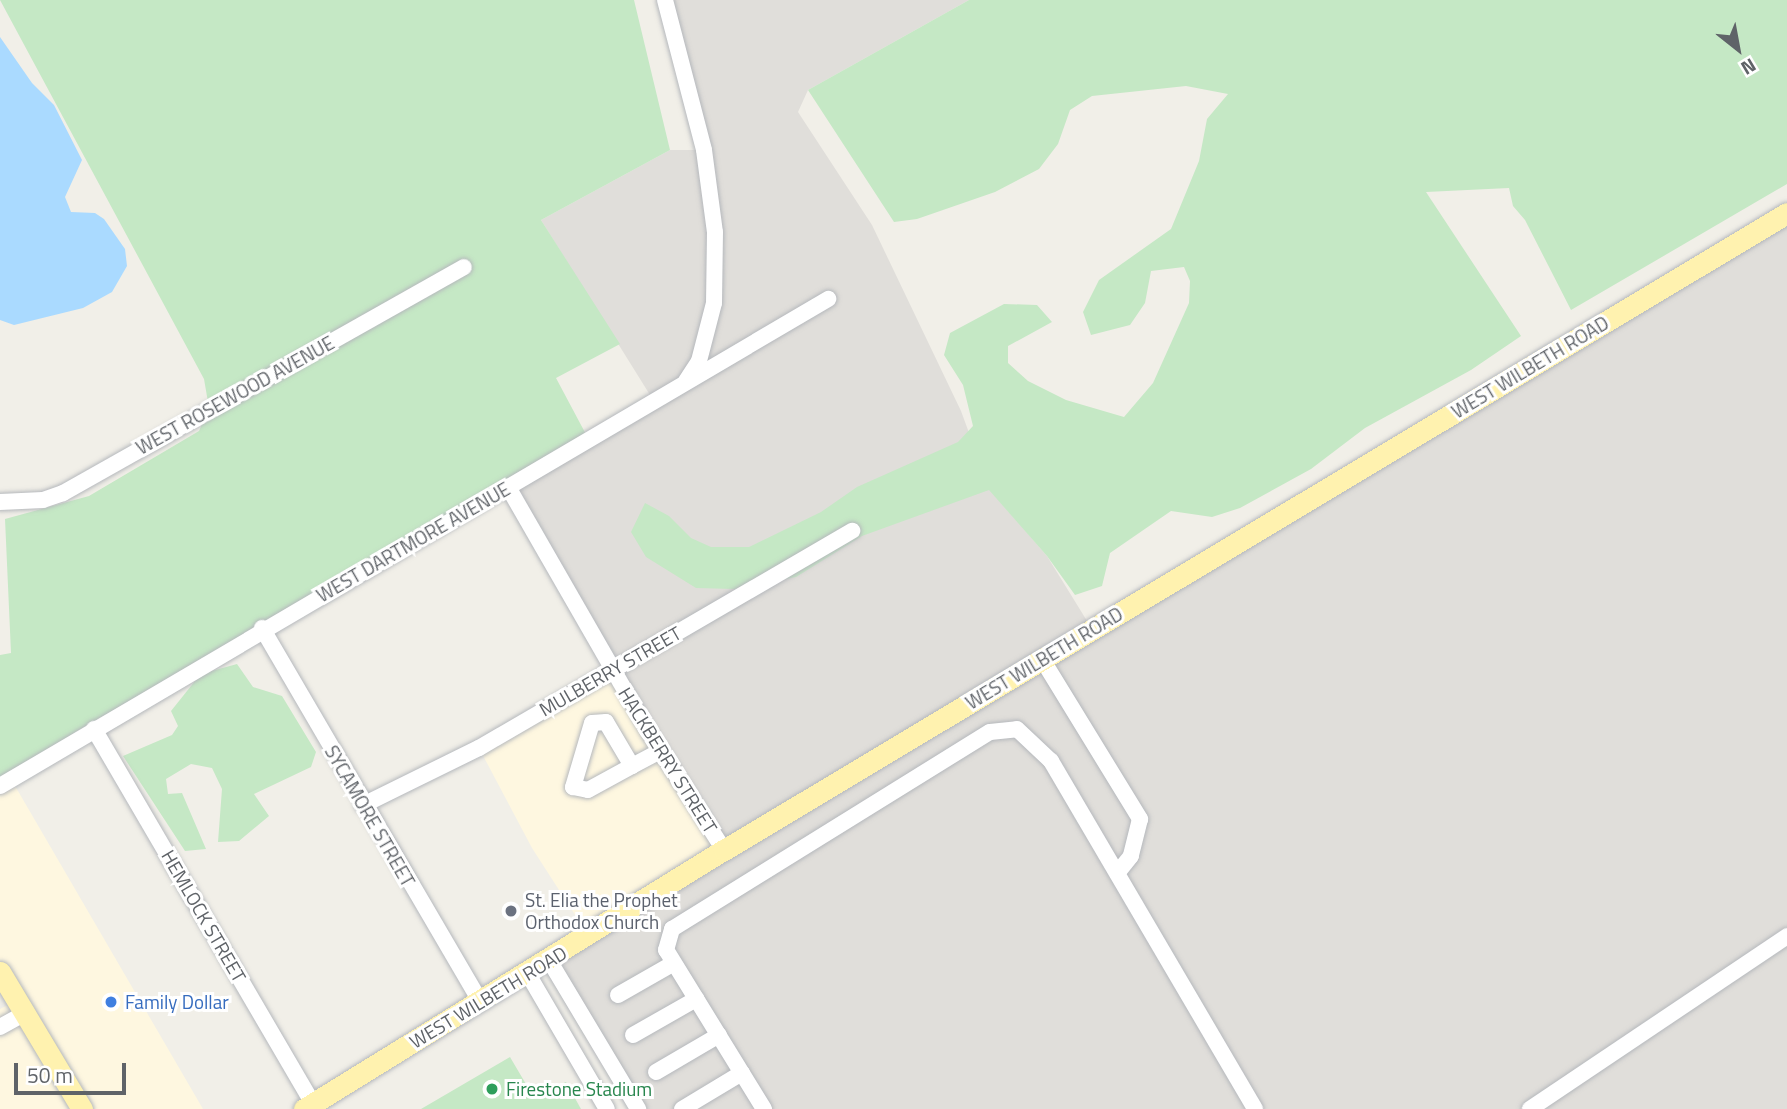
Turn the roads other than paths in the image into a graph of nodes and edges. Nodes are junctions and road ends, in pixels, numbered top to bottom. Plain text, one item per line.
1 (664, 0) edge
2 (1787, 213) edge
3 (464, 267) dead end
4 (828, 299) dead end
5 (671, 394) junction
6 (508, 487) junction
7 (0, 502) edge
8 (852, 531) dead end
9 (262, 628) junction
10 (1042, 659) junction
11 (612, 669) junction
12 (94, 729) junction
13 (660, 751) junction
14 (632, 766) dead end
15 (0, 786) edge
16 (363, 805) junction
17 (723, 850) junction
18 (1117, 873) junction
19 (1787, 936) edge
20 (549, 960) junction
21 (674, 963) junction
22 (0, 972) edge
23 (528, 974) junction
24 (618, 996) dead end
25 (696, 999) junction
26 (480, 1001) junction
27 (24, 1013) junction
28 (0, 1027) edge
29 (633, 1035) dead end
30 (719, 1035) junction
31 (656, 1072) dead end
32 (742, 1073) junction
33 (309, 1106) edge
34 (82, 1109) edge
35 (607, 1109) edge
36 (638, 1109) edge
37 (682, 1109) edge
38 (764, 1109) edge
39 (1255, 1109) edge
40 (1530, 1109) edge

1 - 5 street
2 - 10 main road, WEST WILBETH ROAD
3 - 7 street, WEST ROSEWOOD AVENUE
4 - 5 street, WEST DARTMORE AVENUE
5 - 6 street, WEST DARTMORE AVENUE
6 - 9 street, WEST DARTMORE AVENUE
6 - 11 street, HACKBERRY STREET
8 - 11 street, MULBERRY STREET
9 - 12 street, WEST DARTMORE AVENUE
9 - 16 street, SYCAMORE STREET
10 - 17 main road, WEST WILBETH ROAD
10 - 18 street
11 - 13 street, HACKBERRY STREET
11 - 16 street, MULBERRY STREET
12 - 15 street, WEST DARTMORE AVENUE
12 - 33 street, HEMLOCK STREET
13 - 14 street
13 - 17 street, HACKBERRY STREET
16 - 26 street, SYCAMORE STREET
17 - 20 main road, WEST WILBETH ROAD
18 - 21 street
18 - 39 street
19 - 40 street
20 - 23 main road, WEST WILBETH ROAD
20 - 36 street
21 - 24 street
21 - 25 street
22 - 27 main road
23 - 26 main road, WEST WILBETH ROAD
23 - 35 street
25 - 29 street
25 - 30 street
26 - 33 main road, WEST WILBETH ROAD
27 - 28 street
27 - 34 main road
30 - 31 street
30 - 32 street
32 - 37 street
32 - 38 street

